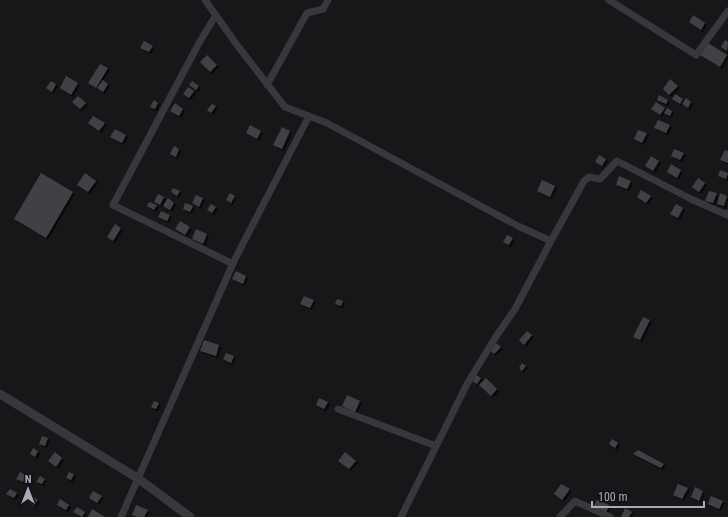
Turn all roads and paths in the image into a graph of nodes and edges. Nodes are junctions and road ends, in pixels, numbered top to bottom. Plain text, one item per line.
1 (205, 0) edge
2 (328, 0) edge
3 (609, 0) edge
4 (728, 11) edge
5 (216, 16) junction
6 (266, 85) junction
7 (308, 116) junction
8 (728, 213) edge
9 (551, 241) junction
10 (233, 264) junction
11 (0, 394) edge
12 (338, 409) dead end
13 (436, 446) junction
14 (139, 479) junction
15 (121, 517) edge
16 (190, 517) edge
17 (401, 517) edge
18 (560, 517) edge
19 (610, 517) edge

1 - 5 street
2 - 6 street
3 - 4 street
5 - 6 street
5 - 10 street
6 - 7 street
7 - 9 street
7 - 10 street
8 - 9 street
9 - 13 street
10 - 14 street
11 - 14 street
12 - 13 street
13 - 17 street
14 - 15 street
14 - 16 street
18 - 19 street

